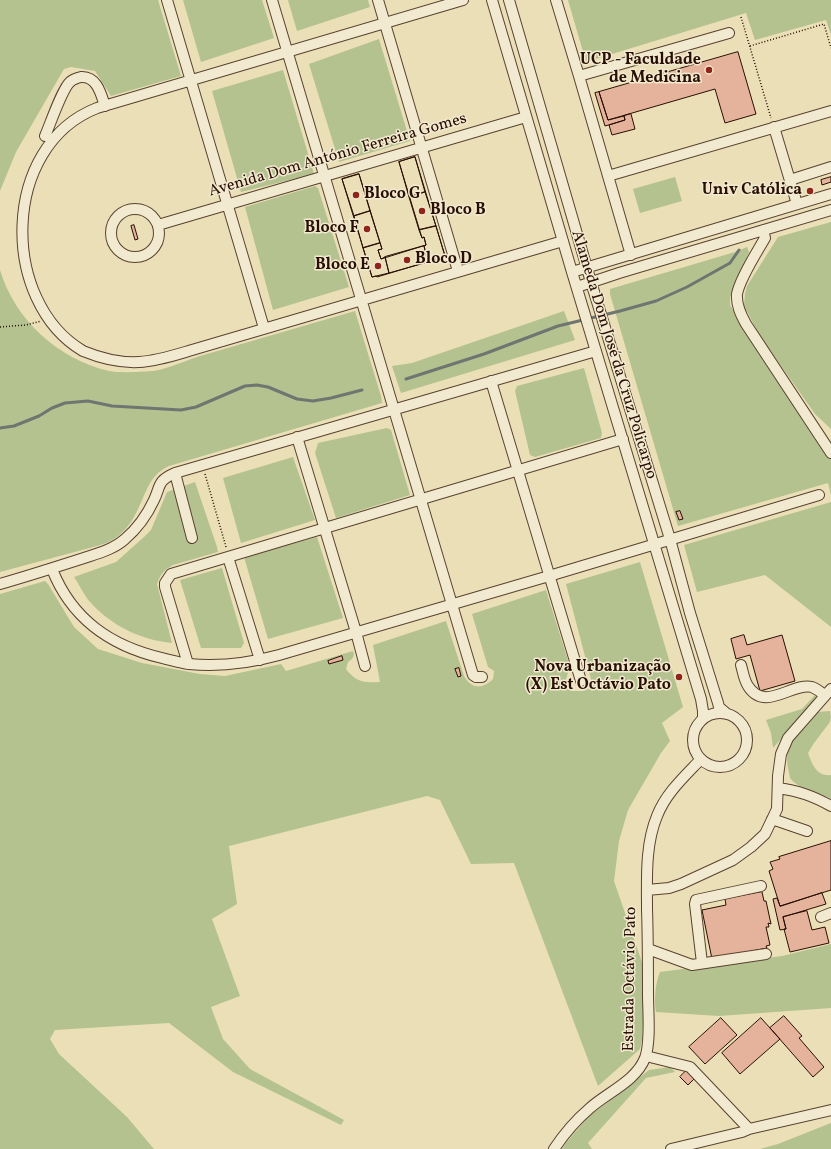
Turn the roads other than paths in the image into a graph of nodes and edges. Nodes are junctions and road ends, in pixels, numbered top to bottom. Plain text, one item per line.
1 (167, 0) edge
2 (272, 0) edge
3 (378, 0) edge
4 (463, 0) edge
5 (492, 0) edge
6 (509, 0) edge
7 (556, 0) edge
8 (384, 24) junction
9 (729, 34) dead end
10 (288, 52) junction
11 (579, 76) junction
12 (191, 82) junction
13 (106, 106) junction
14 (831, 111) edge
15 (526, 117) junction
16 (774, 127) junction
17 (44, 140) junction
18 (421, 148) junction
19 (32, 152) dead end
20 (831, 167) edge
21 (324, 176) junction
22 (608, 176) junction
23 (790, 180) junction
24 (831, 194) edge
25 (228, 204) junction
26 (797, 204) junction
27 (831, 210) edge
28 (158, 224) junction
29 (763, 230) junction
30 (563, 241) junction
31 (631, 255) junction
32 (587, 268) junction
33 (458, 271) junction
34 (572, 272) junction
35 (591, 282) junction
36 (577, 287) junction
37 (361, 300) junction
38 (39, 319) road end
39 (264, 328) junction
40 (596, 351) junction
41 (491, 381) junction
42 (394, 409) junction
43 (298, 437) junction
44 (623, 439) junction
45 (828, 441) edge
46 (831, 453) edge
47 (517, 471) junction
48 (175, 473) junction
49 (819, 495) dead end
50 (421, 500) junction
51 (324, 528) junction
52 (192, 538) dead end
53 (670, 539) junction
54 (655, 544) junction
55 (228, 557) junction
56 (52, 569) junction
57 (549, 576) junction
58 (0, 584) edge
59 (452, 605) junction
60 (356, 632) junction
61 (260, 660) junction
62 (188, 664) junction
63 (741, 665) dead end
64 (365, 666) dead end
65 (482, 677) dead end
66 (581, 681) dead end
67 (828, 692) edge
68 (726, 713) junction
69 (703, 719) junction
70 (701, 759) junction
71 (778, 788) junction
72 (831, 806) edge
73 (772, 819) junction
74 (807, 831) dead end
75 (762, 886) dead end
76 (647, 890) junction
77 (831, 913) edge
78 (821, 917) dead end
79 (648, 949) junction
80 (766, 954) dead end
81 (702, 964) junction
82 (646, 1056) junction
83 (831, 1110) edge
84 (749, 1129) junction
85 (554, 1149) edge
86 (671, 1149) edge

1 - 12 street
2 - 10 street
3 - 8 street
4 - 8 street
5 - 15 street, Alameda Dom José da Cruz Policarpo
6 - 32 street, Alameda Dom José da Cruz Policarpo
7 - 11 street
8 - 10 street
8 - 18 street
9 - 11 street
10 - 12 street
10 - 21 street
11 - 22 street
12 - 13 street
12 - 25 street
13 - 17 street
13 - 17 street
14 - 16 street
15 - 18 street, Avenida Dom António Ferreira Gomes
15 - 30 street, Alameda Dom José da Cruz Policarpo
16 - 22 street
16 - 23 street
17 - 19 street
18 - 21 street, Avenida Dom António Ferreira Gomes
18 - 33 street
20 - 23 street
21 - 25 street, Avenida Dom António Ferreira Gomes
21 - 37 street
22 - 31 street
23 - 26 street
24 - 26 street
25 - 28 street, Avenida Dom António Ferreira Gomes
25 - 39 street
26 - 31 street
27 - 29 street
28 - 28 street
29 - 35 street
29 - 45 street
30 - 33 street
30 - 34 street, Alameda Dom José da Cruz Policarpo
31 - 32 street
32 - 34 street
32 - 35 street, Alameda Dom José da Cruz Policarpo
33 - 37 street
34 - 36 street, Alameda Dom José da Cruz Policarpo
35 - 36 street
35 - 53 street, Alameda Dom José da Cruz Policarpo
36 - 40 street, Alameda Dom José da Cruz Policarpo
37 - 39 street
37 - 42 street
38 - 39 street
40 - 41 street
40 - 44 street, Alameda Dom José da Cruz Policarpo
41 - 42 street
41 - 47 street
42 - 43 street
42 - 50 street
43 - 48 street
43 - 51 street
44 - 47 street
44 - 54 street, Alameda Dom José da Cruz Policarpo
45 - 46 street
47 - 50 street
47 - 57 street
48 - 52 street
48 - 56 street
49 - 53 street
50 - 51 street
50 - 59 street
51 - 55 street
51 - 60 street
53 - 54 street
53 - 68 street, Alameda Dom José da Cruz Policarpo
54 - 57 street
54 - 69 street, Alameda Dom José da Cruz Policarpo
55 - 61 street
55 - 62 street
56 - 58 street
56 - 62 street
57 - 59 street
57 - 66 street
59 - 60 street
59 - 65 street
60 - 61 street
60 - 64 street
61 - 62 street
63 - 67 street
67 - 71 street, Estrada Octávio Pato
68 - 69 street
68 - 70 street
69 - 70 street
70 - 76 street, Estrada Octávio Pato
71 - 72 street
71 - 73 street, Estrada Octávio Pato
73 - 74 street
73 - 76 street, Estrada Octávio Pato
75 - 81 street
76 - 79 street, Estrada Octávio Pato
77 - 78 street
79 - 81 street
79 - 82 street, Estrada Octávio Pato
80 - 81 street
82 - 84 street
82 - 85 street, Estrada Octávio Pato
83 - 84 street
84 - 86 street

